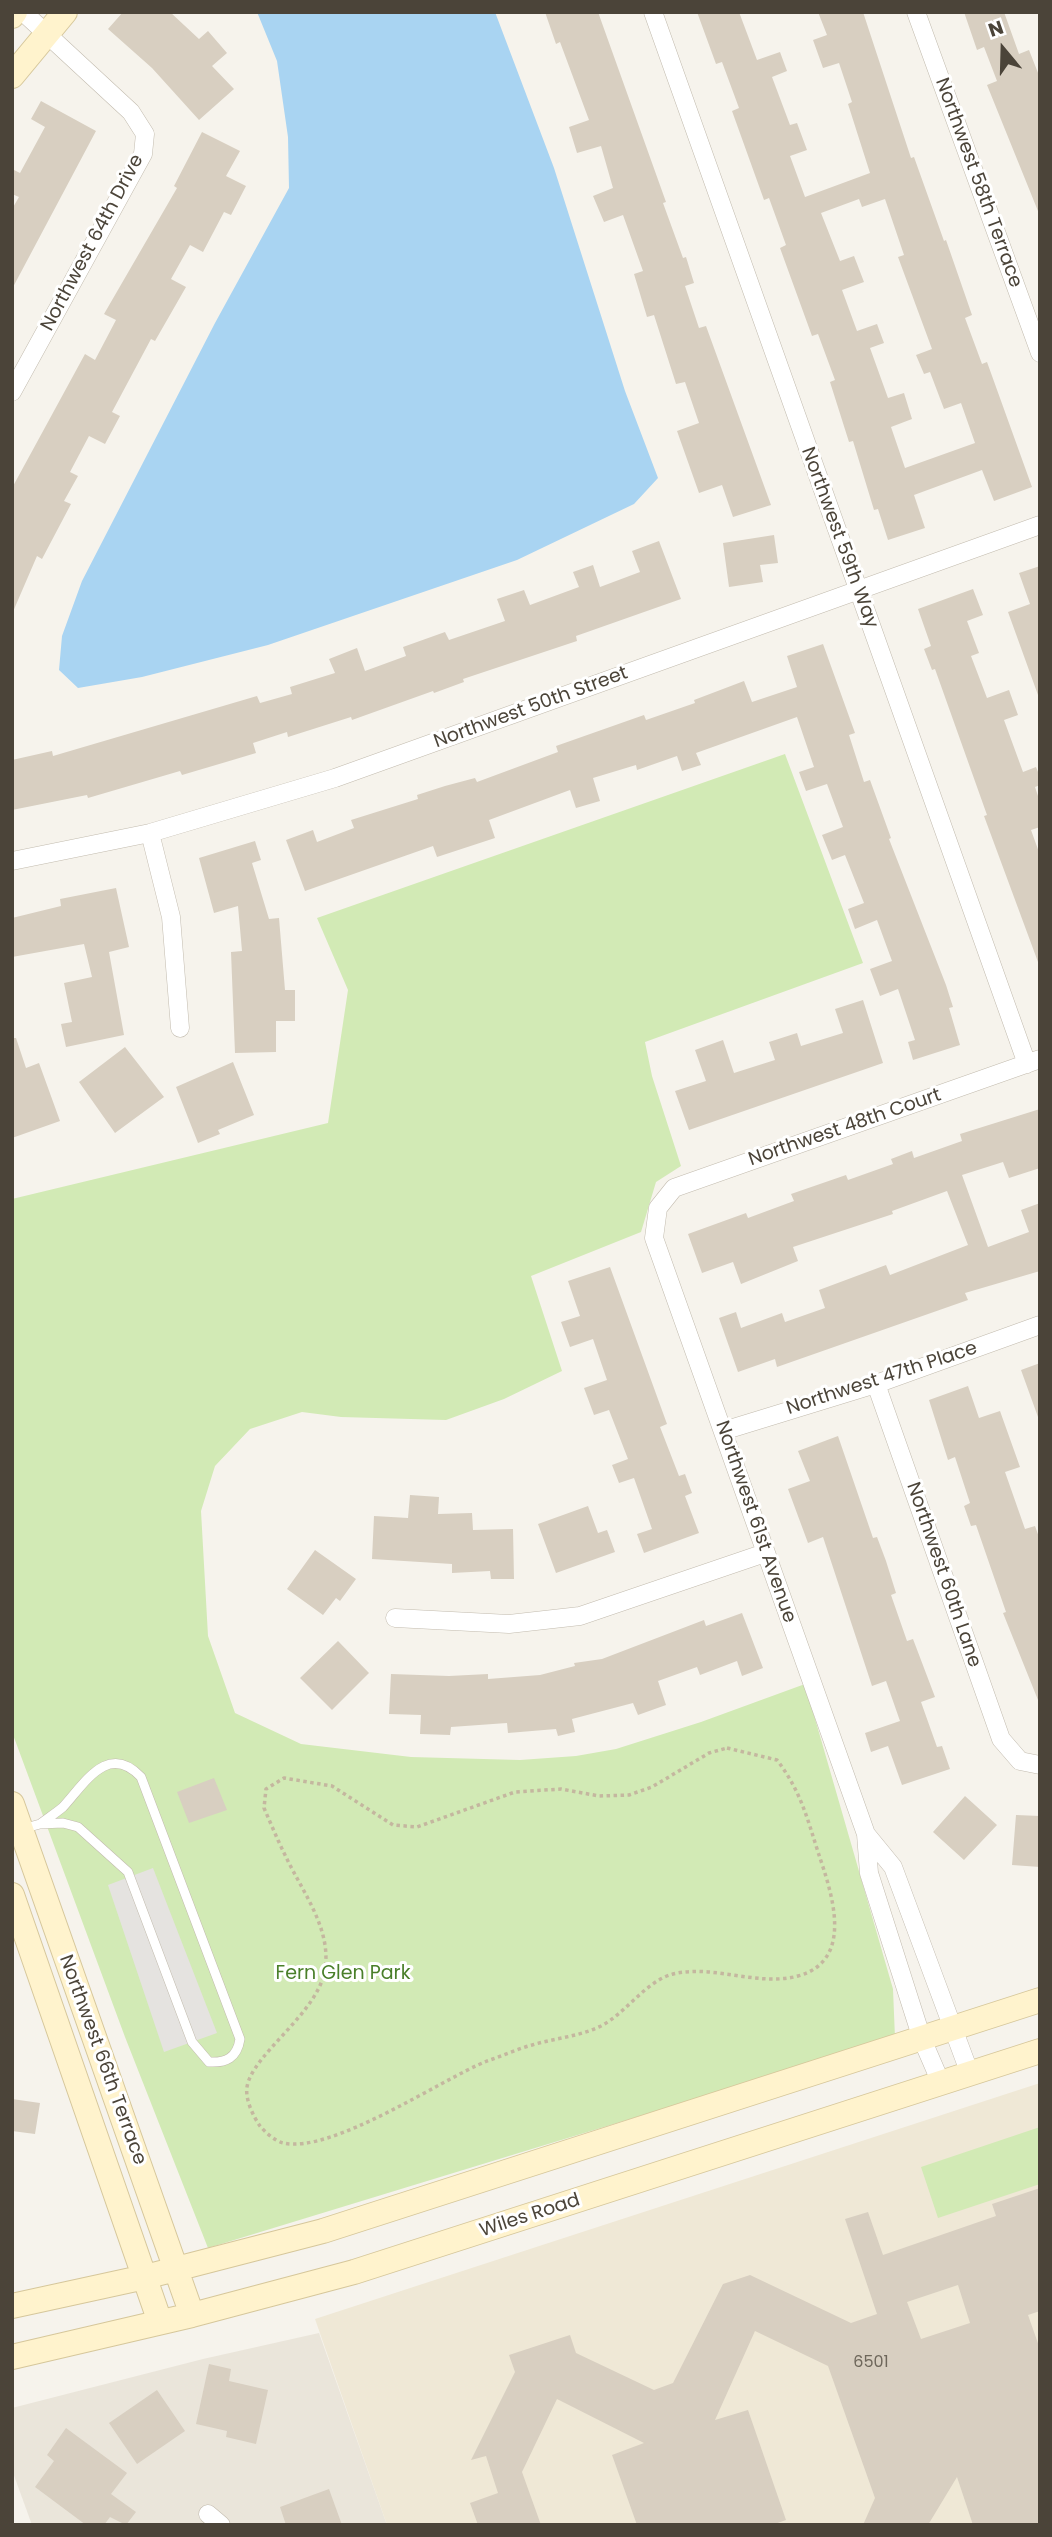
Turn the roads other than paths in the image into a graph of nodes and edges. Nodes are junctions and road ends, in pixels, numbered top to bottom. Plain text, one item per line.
1 (23, 12) edge
2 (65, 12) edge
3 (653, 12) edge
4 (916, 12) edge
5 (44, 34) junction
6 (12, 76) edge
7 (1040, 353) edge
8 (12, 391) edge
9 (1040, 525) edge
10 (858, 592) junction
11 (150, 833) junction
12 (12, 862) edge
13 (180, 1028) dead end
14 (1033, 1062) edge
15 (658, 1208) joint
16 (1040, 1325) edge
17 (876, 1384) junction
18 (723, 1431) junction
19 (765, 1553) junction
20 (395, 1618) dead end
21 (1040, 1765) edge
22 (12, 1804) edge
23 (24, 1828) edge
24 (866, 1835) junction
25 (12, 1895) edge
26 (1040, 2000) edge
27 (953, 2029) junction
28 (922, 2039) junction
29 (1040, 2050) edge
30 (970, 2074) junction
31 (941, 2083) junction
32 (177, 2269) junction
33 (145, 2277) junction
34 (12, 2306) edge
35 (192, 2315) junction
36 (160, 2322) junction
37 (12, 2357) edge

1 - 5 street, Northwest 64th Drive
2 - 5 main road
3 - 10 street, Northwest 59th Way
4 - 7 street, Northwest 58th Terrace
5 - 6 main road
5 - 8 street, Northwest 64th Drive
9 - 10 street, Northwest 50th Street
10 - 11 street, Northwest 50th Street
10 - 14 street, Northwest 59th Way
11 - 12 street, Northwest 50th Street
11 - 13 street
14 - 15 street, Northwest 48th Court
15 - 18 street, Northwest 61st Avenue
16 - 17 street, Northwest 47th Place
17 - 18 street, Northwest 47th Place
17 - 21 street, Northwest 60th Lane
18 - 19 street, Northwest 61st Avenue
19 - 20 street
19 - 24 street, Northwest 61st Avenue
22 - 23 main road, Northwest 66th Terrace
23 - 23 lane
23 - 32 main road, Northwest 66th Terrace
24 - 27 street, Northwest 61st Avenue
24 - 28 street, Northwest 61st Avenue
25 - 33 main road, Northwest 66th Terrace
26 - 27 main road
27 - 28 main road
27 - 30 street, Northwest 61st Avenue
28 - 31 street, Northwest 61st Avenue
28 - 32 main road
29 - 30 main road, Wiles Road
30 - 31 main road, Wiles Road
31 - 35 main road, Wiles Road
32 - 33 main road
32 - 35 main road, Northwest 66th Terrace
33 - 34 main road
33 - 36 main road, Northwest 66th Terrace
35 - 36 main road, Wiles Road
36 - 37 main road, Wiles Road

